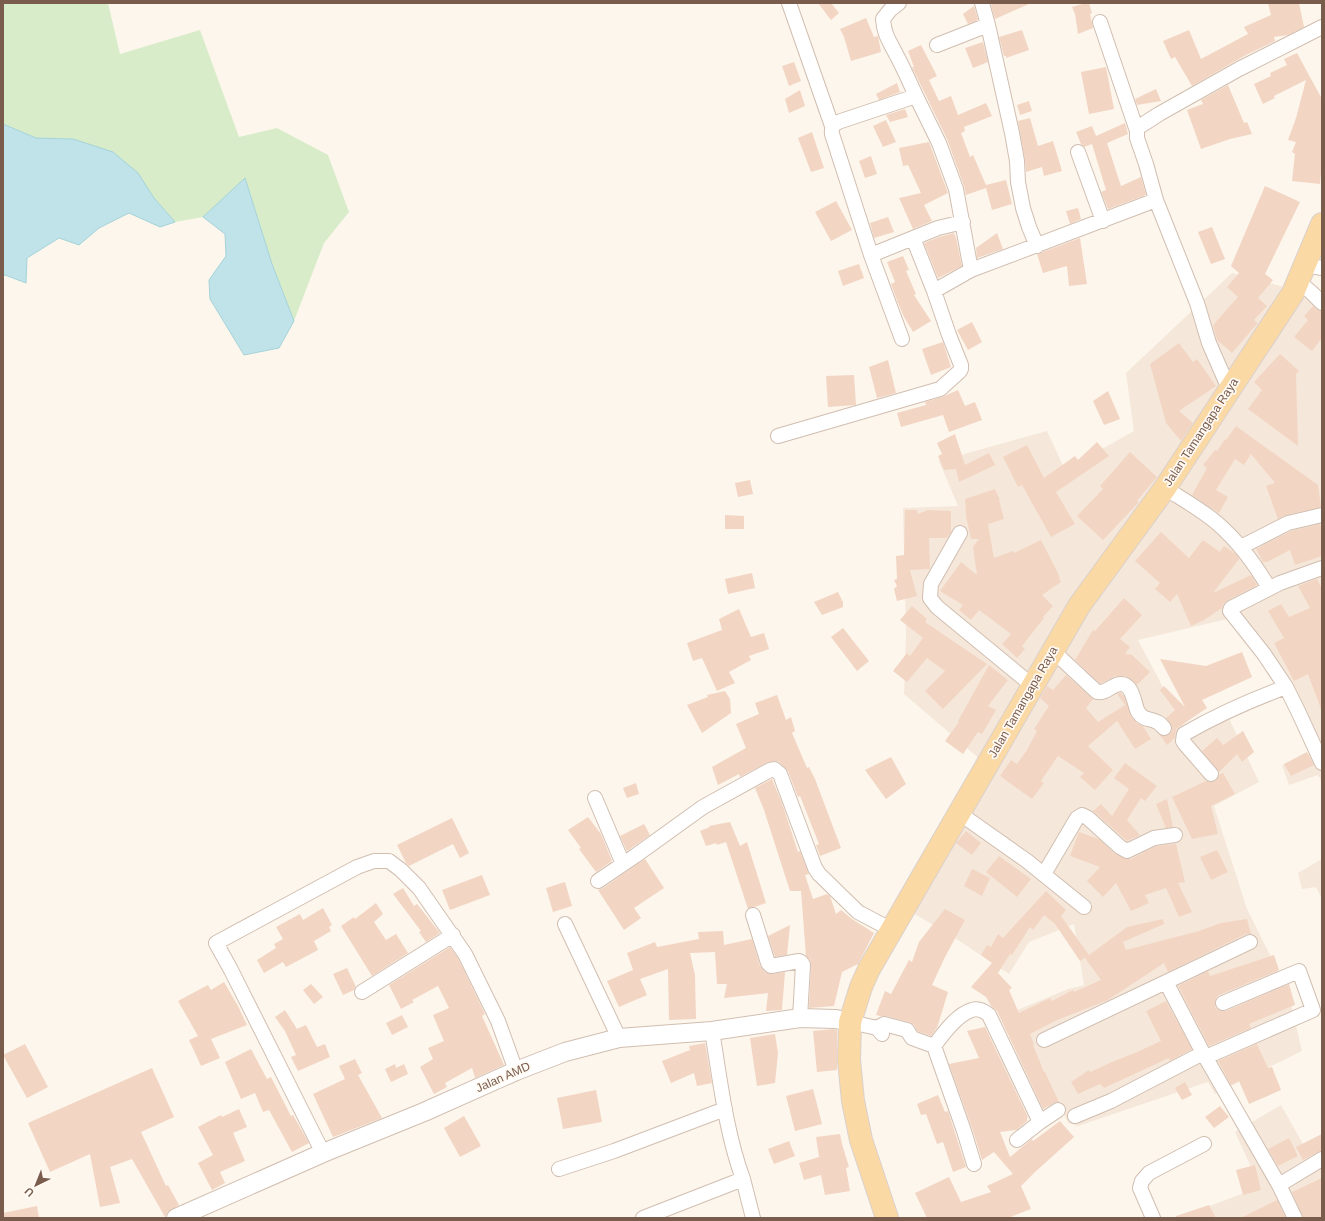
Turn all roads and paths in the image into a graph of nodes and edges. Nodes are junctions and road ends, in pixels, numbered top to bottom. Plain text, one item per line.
1 (789, 3) edge
2 (899, 3) edge
3 (982, 3) edge
4 (1100, 22) dead end
5 (988, 25) junction
6 (1322, 27) edge
7 (937, 45) dead end
8 (916, 96) junction
9 (832, 126) junction
10 (1137, 131) junction
11 (1078, 152) dead end
12 (1156, 200) junction
13 (1103, 221) junction
14 (963, 222) junction
15 (1322, 224) edge
16 (913, 238) junction
17 (1037, 246) junction
18 (871, 255) junction
19 (1311, 265) edge
20 (971, 270) junction
21 (934, 291) junction
22 (1322, 303) edge
23 (902, 339) dead end
24 (1229, 389) junction
25 (778, 436) dead end
26 (1165, 488) junction
27 (1322, 515) edge
28 (960, 533) dead end
29 (1241, 547) junction
30 (1322, 568) edge
31 (1269, 588) junction
32 (1053, 651) junction
33 (1033, 686) junction
34 (1286, 687) junction
35 (1164, 728) dead end
36 (1322, 763) edge
37 (1211, 774) dead end
38 (596, 798) dead end
39 (959, 813) junction
40 (1175, 835) dead end
41 (624, 864) junction
42 (1044, 874) junction
43 (598, 881) dead end
44 (1084, 907) dead end
45 (753, 915) dead end
46 (565, 924) dead end
47 (892, 930) junction
48 (453, 935) junction
49 (1250, 942) dead end
50 (1166, 982) junction
51 (362, 992) dead end
52 (1222, 1003) dead end
53 (800, 1018) junction
54 (850, 1022) junction
55 (712, 1030) junction
56 (619, 1038) junction
57 (1044, 1040) dead end
58 (934, 1046) junction
59 (1205, 1055) junction
60 (516, 1070) junction
61 (725, 1109) junction
62 (1058, 1110) dead end
63 (1075, 1116) dead end
64 (1040, 1122) junction
65 (1017, 1140) dead end
66 (1204, 1144) dead end
67 (323, 1153) junction
68 (1322, 1159) edge
69 (974, 1164) dead end
70 (559, 1170) dead end
71 (743, 1179) junction
72 (1279, 1185) junction
73 (176, 1218) edge
74 (643, 1218) edge
75 (753, 1218) edge
76 (887, 1218) edge
77 (1153, 1218) edge
78 (1295, 1218) edge

1 - 9 street
2 - 8 street
3 - 5 street
4 - 10 street
5 - 7 street
5 - 17 street
6 - 10 street
8 - 9 street
8 - 14 street
9 - 18 street
10 - 12 street
11 - 13 street
12 - 13 street
12 - 24 street
13 - 17 street
14 - 16 street
14 - 20 street
15 - 19 main road, Jalan Tamangapa Raya
16 - 18 street
16 - 21 street
17 - 20 street
18 - 23 street
19 - 22 street
19 - 24 main road, Jalan Tamangapa Raya
20 - 21 street
21 - 25 street
24 - 26 main road, Jalan Tamangapa Raya
26 - 29 street
26 - 32 main road, Jalan Tamangapa Raya
27 - 29 street
28 - 33 street
29 - 31 street
30 - 31 street
31 - 34 street
32 - 33 main road, Jalan Tamangapa Raya
32 - 35 street
33 - 39 main road, Jalan Tamangapa Raya
34 - 36 street
34 - 37 street
38 - 41 street
39 - 42 street
39 - 47 main road, Jalan Tamangapa Raya
40 - 42 street
41 - 43 street
41 - 47 street
42 - 44 street
45 - 53 street
46 - 56 street
47 - 54 main road, Jalan Tamangapa Raya
48 - 51 street
48 - 60 street
48 - 67 street
49 - 50 street
50 - 57 street
50 - 59 street
52 - 59 street
53 - 54 street, Jalan AMD
53 - 55 street, Jalan AMD
54 - 58 street
54 - 76 main road, Jalan Tamangapa Raya
55 - 56 street, Jalan AMD
55 - 61 street
56 - 60 street, Jalan AMD
58 - 64 street
58 - 69 street
59 - 63 street
59 - 72 street
60 - 67 street, Jalan AMD
61 - 70 street
61 - 71 street
62 - 64 street
64 - 65 street
66 - 77 street
67 - 73 street, Jalan AMD
68 - 72 street
71 - 74 street
71 - 75 street
72 - 78 street

